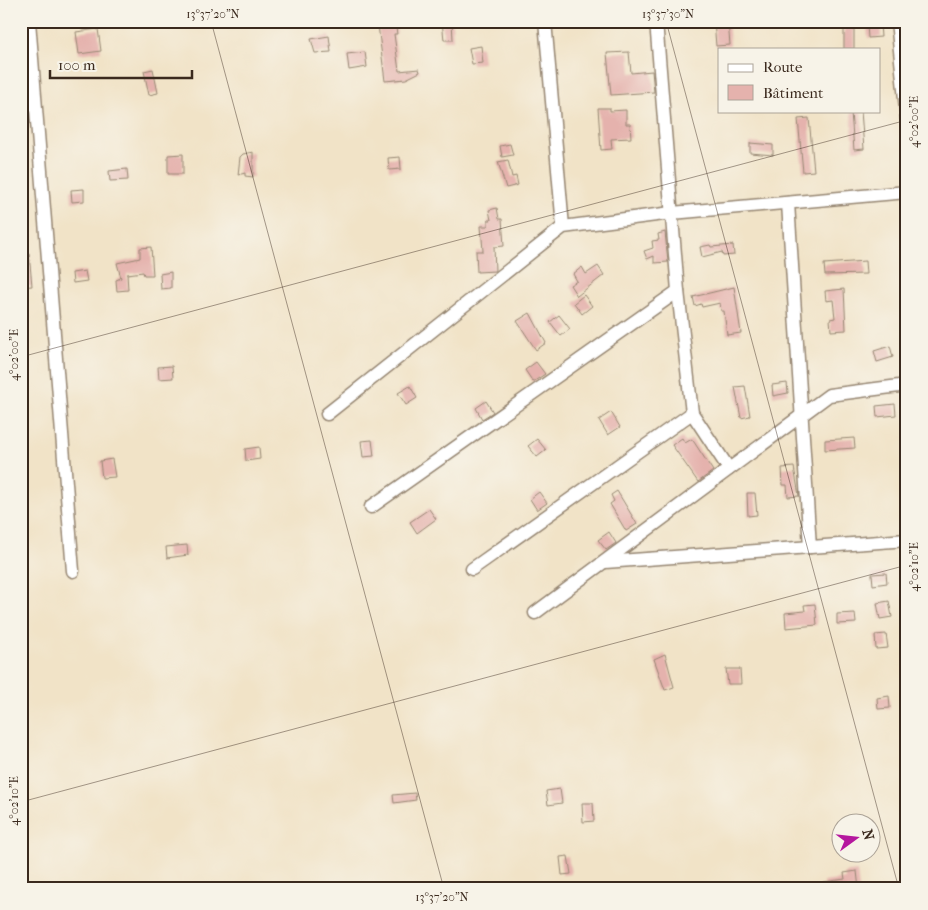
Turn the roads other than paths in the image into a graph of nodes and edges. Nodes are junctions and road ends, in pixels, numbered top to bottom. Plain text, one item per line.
1 (30, 21) edge
2 (545, 21) edge
3 (656, 21) edge
4 (897, 21) edge
5 (907, 119) edge
6 (907, 192) edge
7 (788, 203) junction
8 (672, 213) junction
9 (563, 227) junction
10 (678, 291) junction
11 (907, 385) edge
12 (692, 413) junction
13 (327, 414) dead end
14 (802, 416) junction
15 (729, 469) junction
16 (371, 508) dead end
17 (907, 540) edge
18 (810, 547) junction
19 (604, 562) junction
20 (472, 570) dead end
21 (73, 571) dead end
22 (535, 613) dead end

1 - 21 street
2 - 9 street
3 - 8 street
4 - 5 street
6 - 7 street
7 - 8 street
7 - 14 street
8 - 9 street
8 - 10 street
9 - 13 street
10 - 12 street
10 - 16 street
11 - 14 street
12 - 15 street
12 - 20 street
14 - 15 street
14 - 18 street
15 - 19 street
17 - 18 street
18 - 19 street
19 - 22 street

